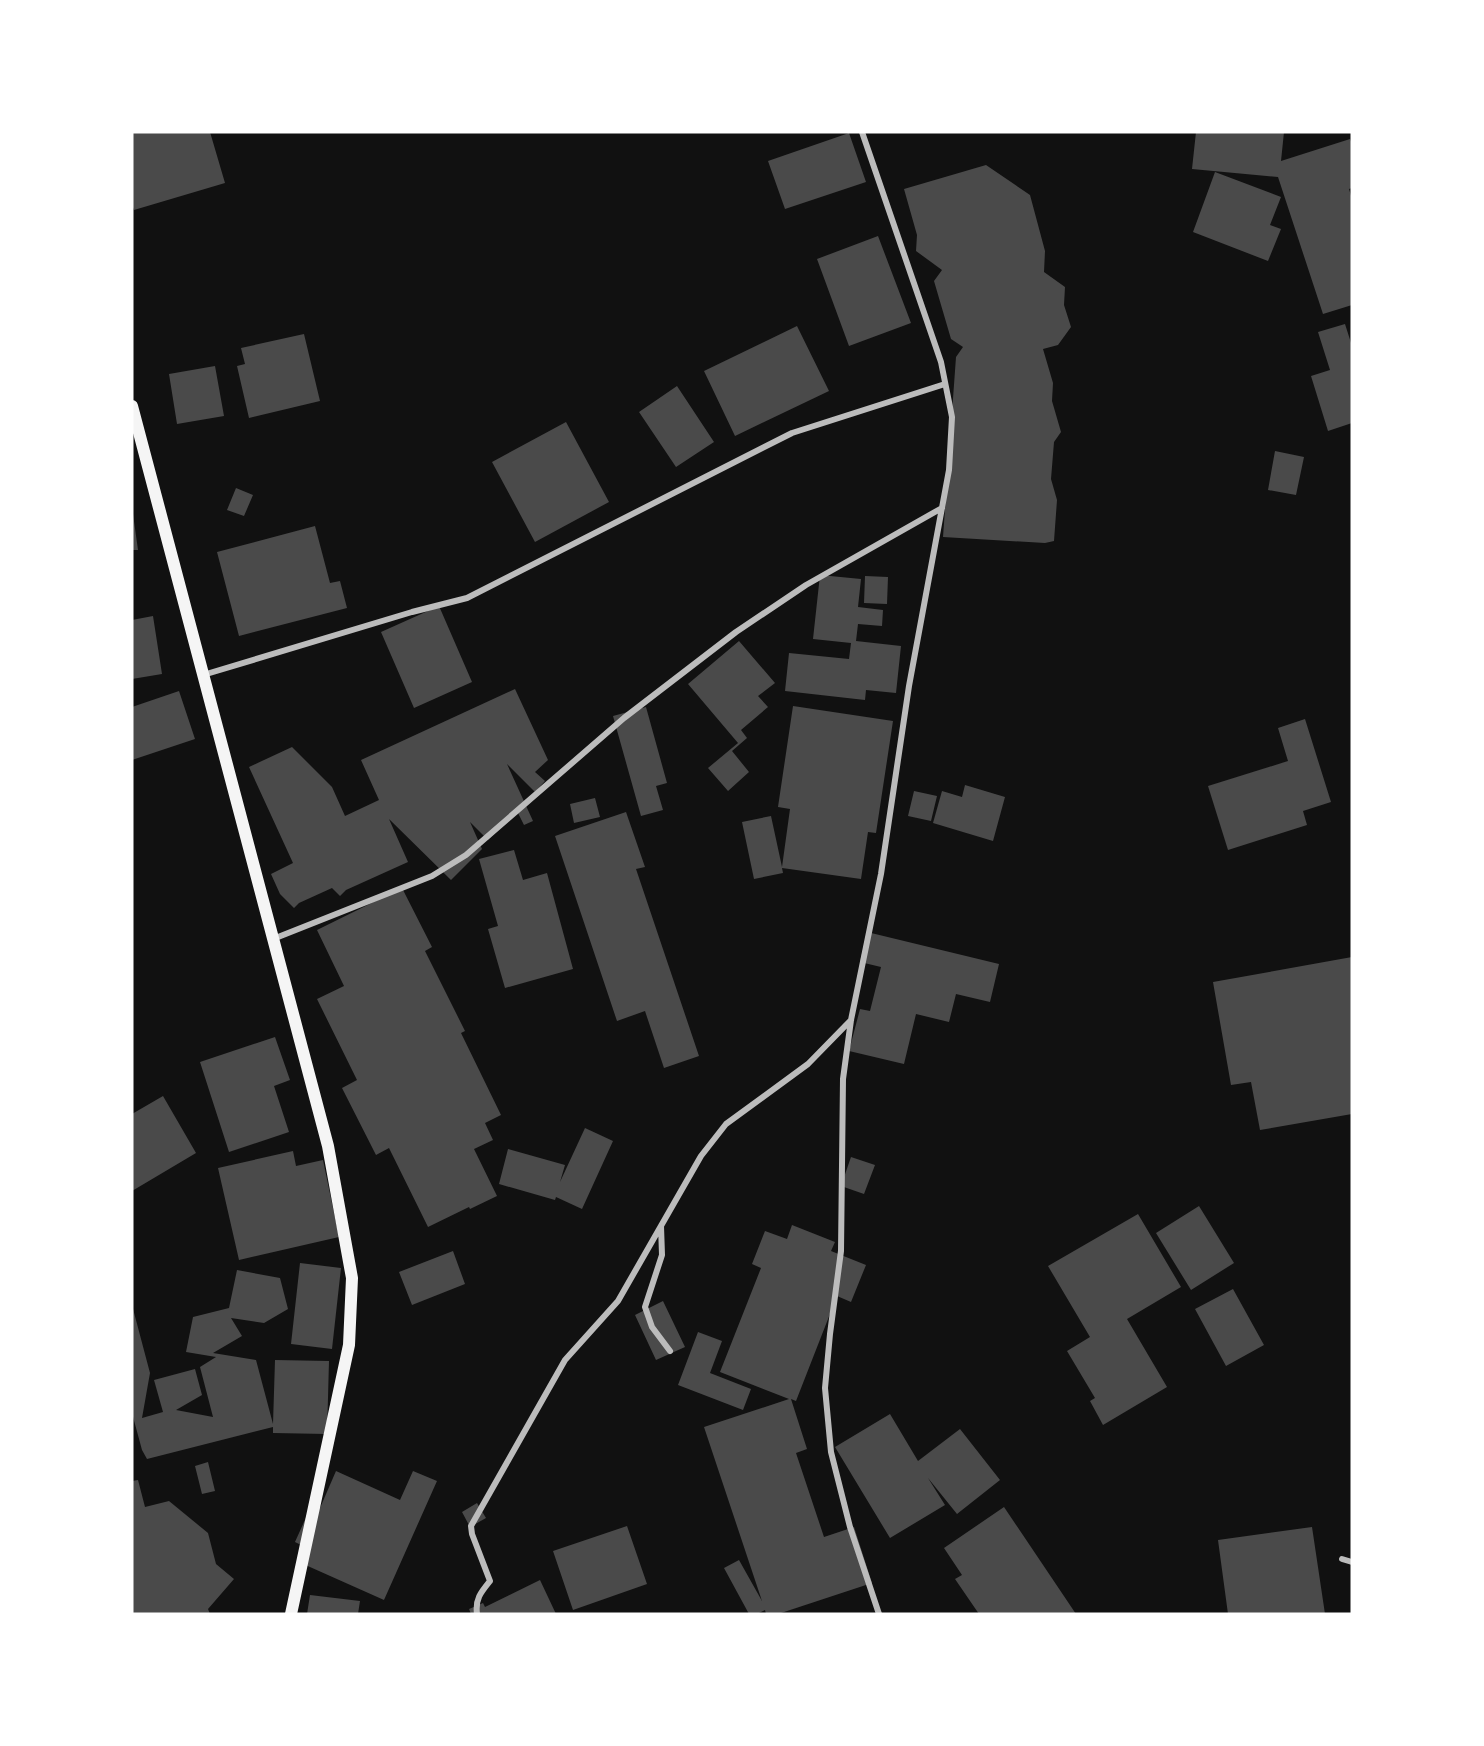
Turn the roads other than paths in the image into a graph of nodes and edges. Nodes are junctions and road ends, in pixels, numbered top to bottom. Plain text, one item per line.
1 (862, 132) edge
2 (945, 384) junction
3 (132, 406) edge
4 (942, 508) junction
5 (203, 675) junction
6 (273, 939) junction
7 (852, 1020) junction
8 (661, 1226) junction
9 (670, 1351) dead end
10 (1342, 1559) dead end
11 (1352, 1562) edge
12 (291, 1614) edge
13 (477, 1614) edge
14 (879, 1614) edge

1 - 2 street
2 - 4 street
2 - 5 street
3 - 5 main road
4 - 6 street
4 - 7 street
5 - 6 main road
6 - 12 main road
7 - 8 street
7 - 14 street
8 - 9 street
8 - 13 street
10 - 11 street

